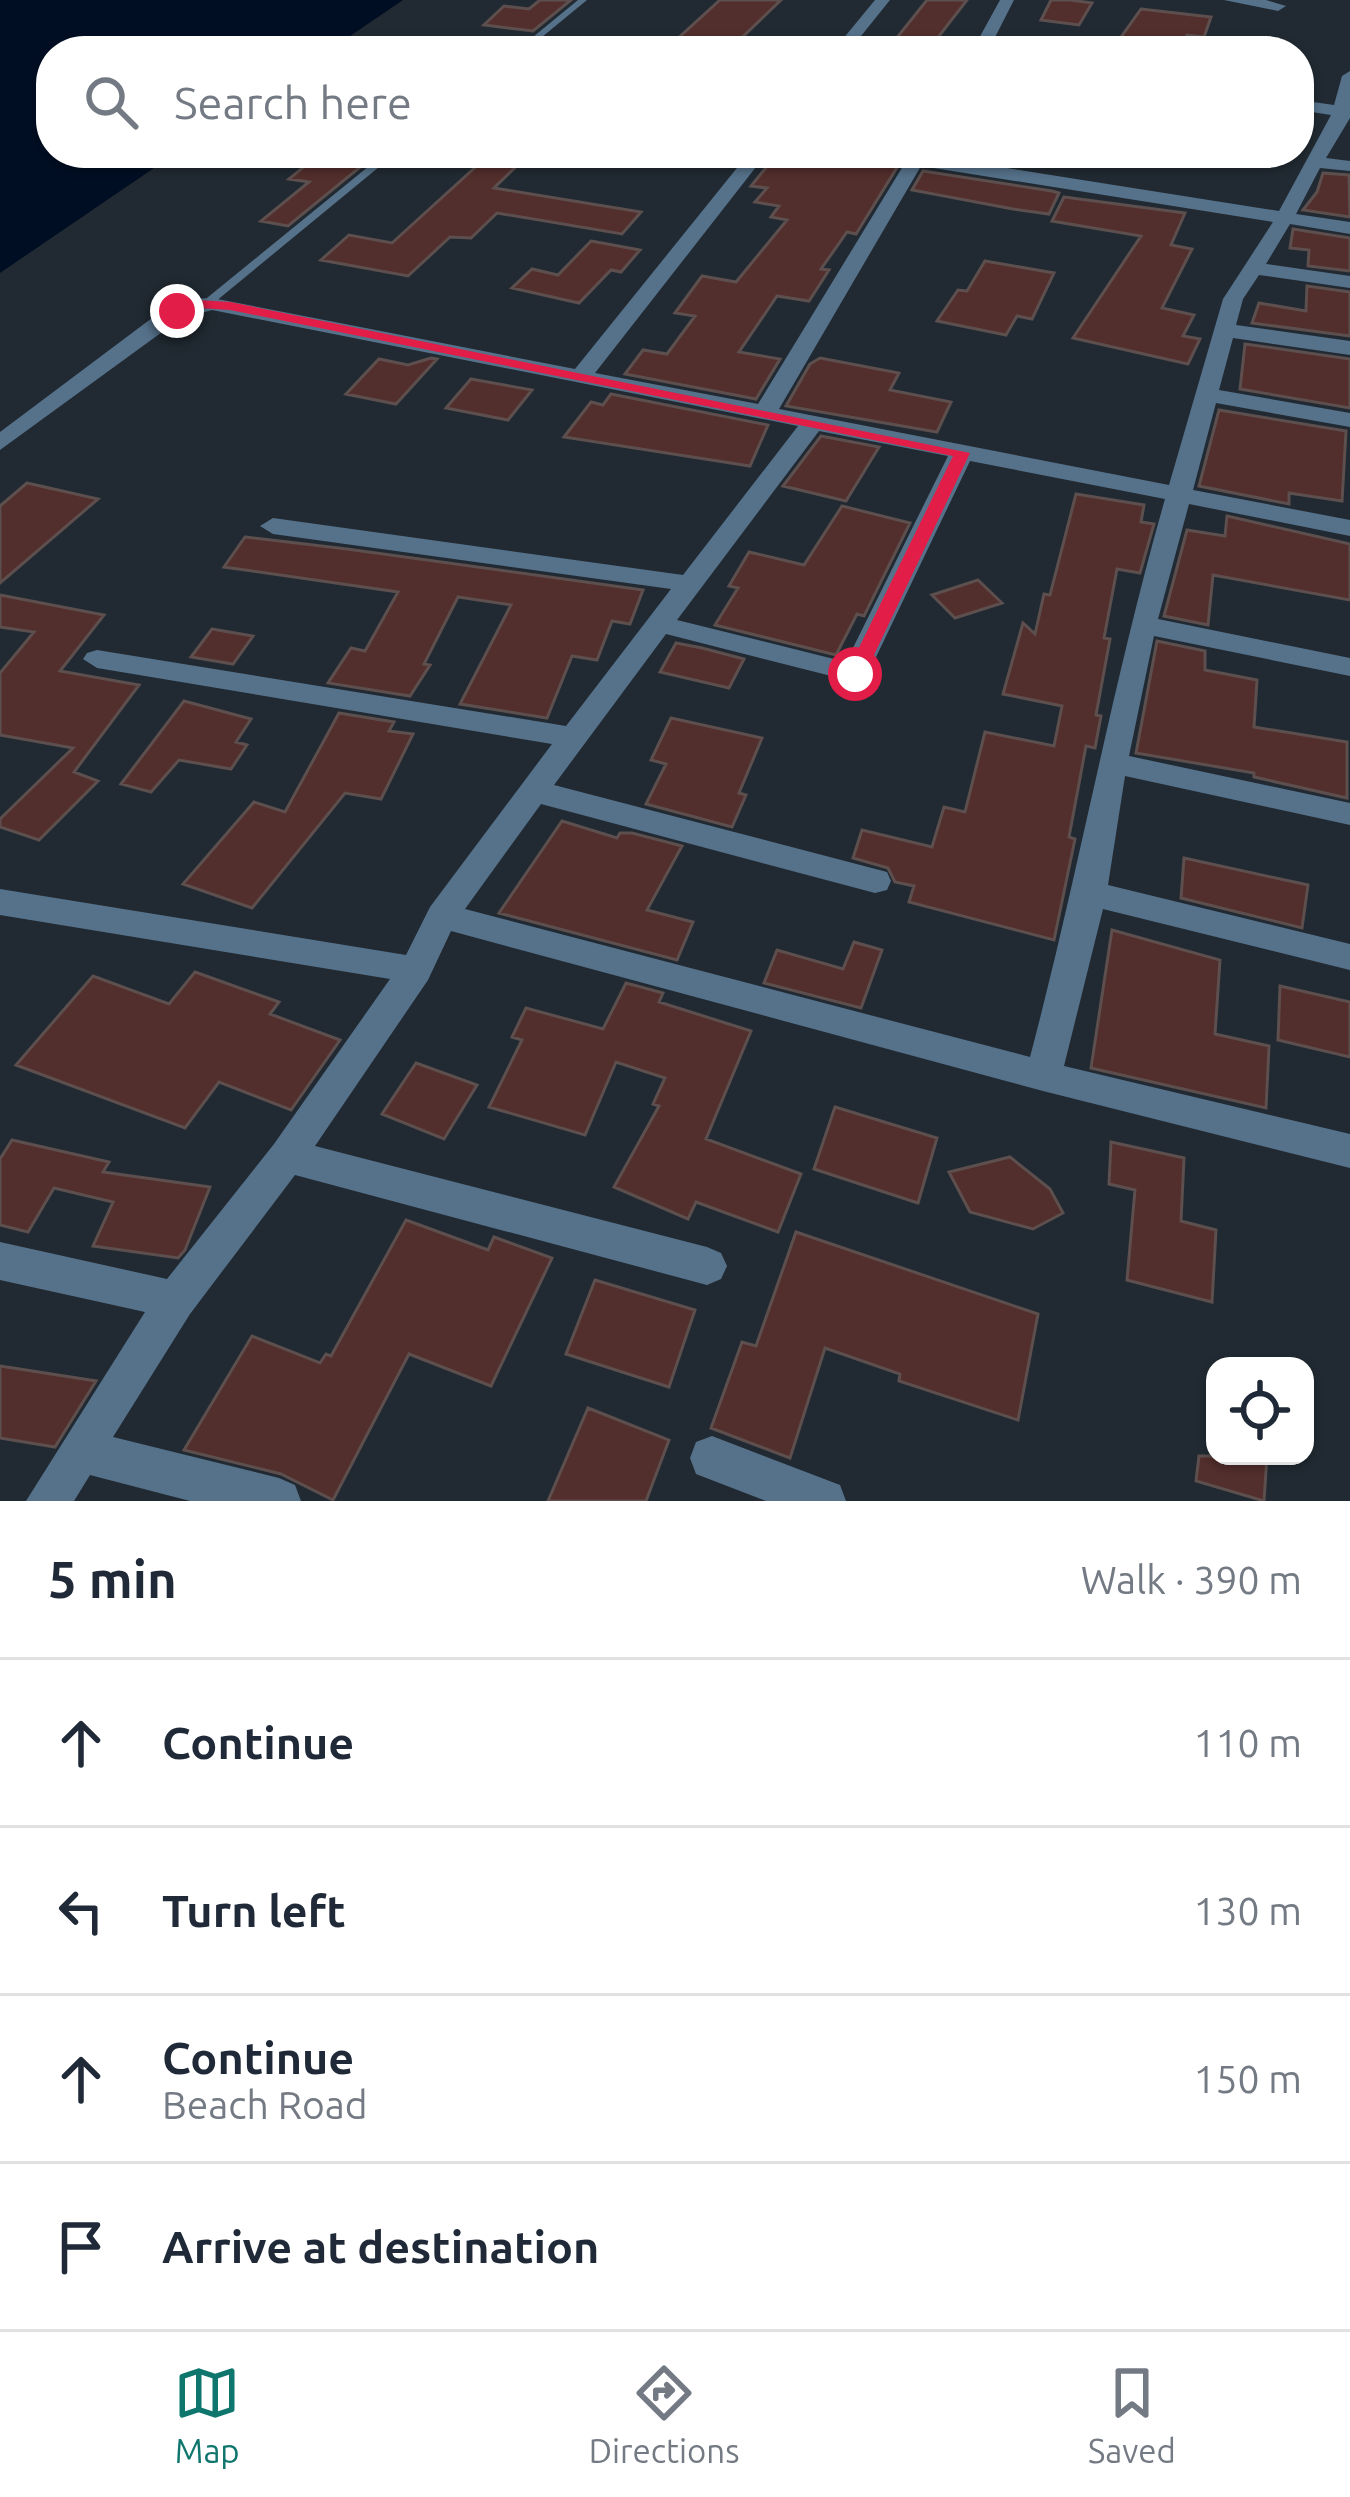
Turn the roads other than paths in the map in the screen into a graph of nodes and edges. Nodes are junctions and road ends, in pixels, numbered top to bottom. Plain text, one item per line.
1 (583, 0) edge
2 (883, 0) edge
3 (1006, 0) edge
4 (1231, 0) edge
5 (1278, 6) dead end
6 (539, 36) edge
7 (854, 36) edge
8 (988, 36) edge
9 (1350, 76) edge
10 (1314, 107) edge
11 (1346, 112) edge
12 (1314, 161) joint
13 (1350, 166) edge
14 (373, 168) edge
15 (746, 168) edge
16 (911, 168) edge
17 (988, 168) edge
18 (1310, 168) edge
19 (1284, 219) junction
20 (1350, 228) edge
21 (1253, 268) junction
22 (1350, 282) edge
23 (206, 304) junction
24 (1224, 330) junction
25 (1350, 349) edge
26 (580, 378) junction
27 (1207, 395) junction
28 (765, 412) junction
29 (815, 420) junction
30 (1350, 420) edge
31 (0, 443) edge
32 (962, 453) junction
33 (1175, 495) junction
34 (273, 526) dead end
35 (1350, 528) edge
36 (691, 584) junction
37 (659, 624) junction
38 (1143, 625) junction
39 (98, 659) dead end
40 (1350, 667) edge
41 (573, 737) junction
42 (1112, 763) junction
43 (533, 791) junction
44 (1350, 814) edge
45 (875, 881) dead end
46 (1090, 893) junction
47 (0, 902) edge
48 (442, 916) junction
49 (1350, 957) edge
50 (416, 970) junction
51 (1043, 1076) junction
52 (1350, 1151) edge
53 (287, 1156) junction
54 (0, 1262) edge
55 (707, 1266) dead end
56 (176, 1300) junction
57 (80, 1451) junction
58 (712, 1458) dead end
59 (48, 1501) edge
60 (279, 1501) edge
61 (824, 1501) edge

1 - 6 lane
2 - 7 street
3 - 8 street
4 - 5 street
9 - 11 street
10 - 11 street
11 - 12 street
12 - 13 street
14 - 23 lane
15 - 26 street
16 - 28 street
17 - 19 street
18 - 19 street
19 - 20 street
19 - 21 street
21 - 22 street
21 - 24 street
23 - 26 street
23 - 31 street
24 - 25 street
24 - 27 street
26 - 28 street
27 - 30 street
27 - 33 street
28 - 29 street
29 - 32 street
29 - 36 street
32 - 33 street
32 - 37 street
33 - 35 street
33 - 38 street
34 - 36 street
36 - 37 street
37 - 41 street
38 - 40 street
38 - 42 street
39 - 41 street
41 - 43 street
42 - 44 street
42 - 46 street
43 - 45 street
43 - 48 street
46 - 49 street
46 - 51 street
47 - 50 street
48 - 50 street
48 - 51 street
50 - 53 street
51 - 52 street
53 - 55 street
53 - 56 street
54 - 56 street
56 - 57 street
57 - 59 street
57 - 60 street
58 - 61 street

